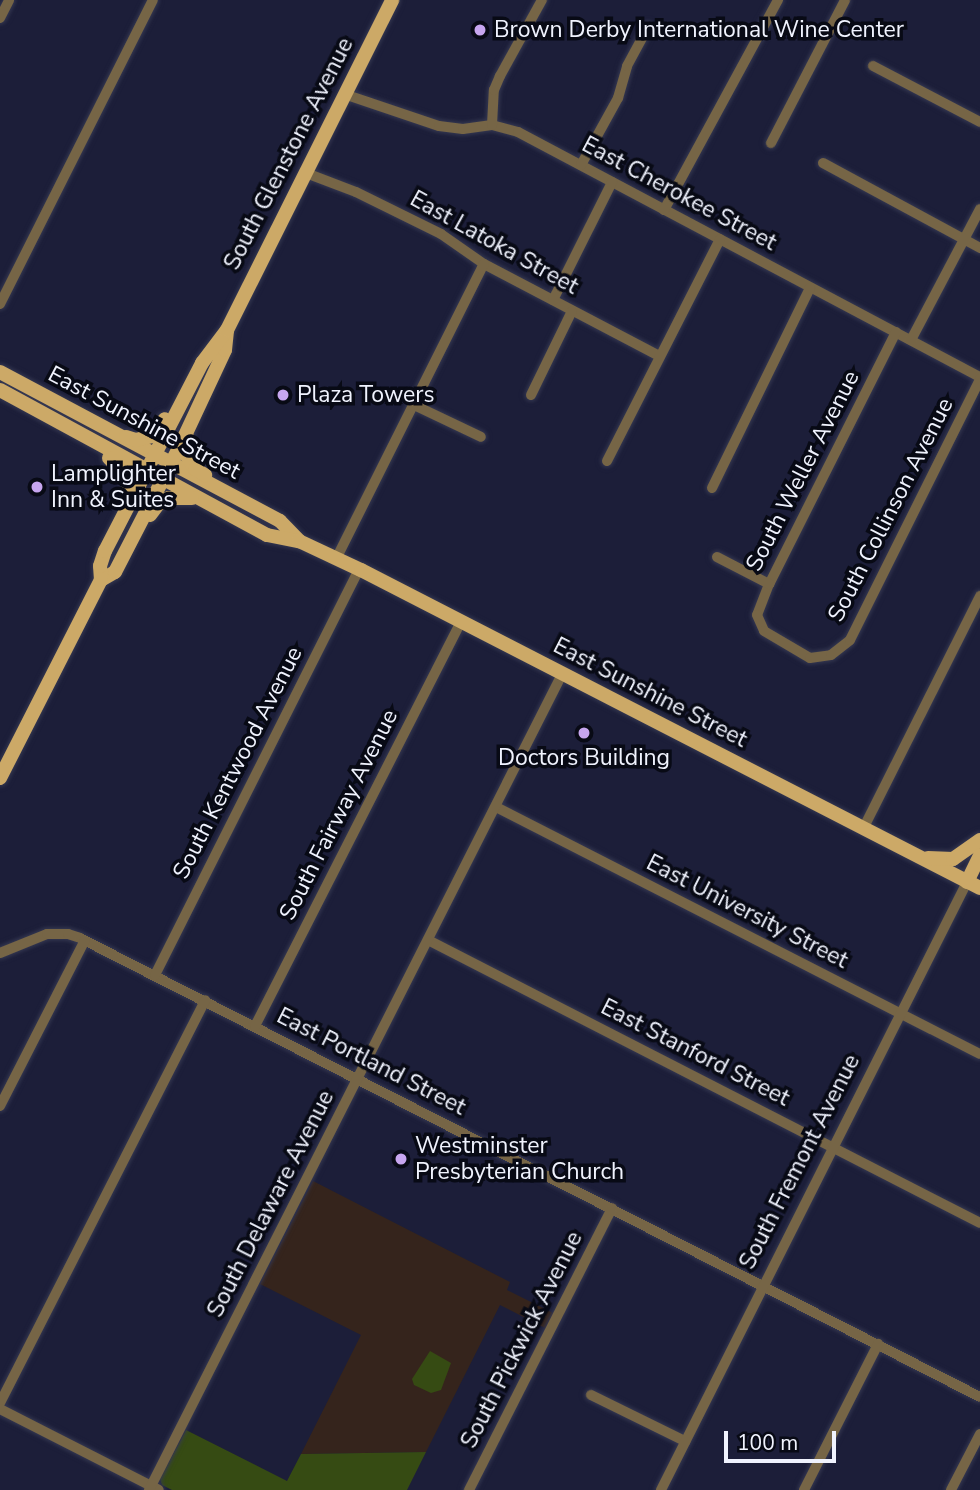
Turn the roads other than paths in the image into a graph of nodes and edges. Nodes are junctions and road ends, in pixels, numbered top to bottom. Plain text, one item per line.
1 (9, 0) edge
2 (153, 0) edge
3 (391, 0) edge
4 (542, 0) edge
5 (778, 0) edge
6 (845, 0) edge
7 (0, 18) edge
8 (648, 27) dead end
9 (873, 66) dead end
10 (344, 93) junction
11 (980, 122) edge
12 (492, 125) junction
13 (771, 143) dead end
14 (823, 163) dead end
15 (581, 166) junction
16 (306, 173) junction
17 (612, 182) junction
18 (664, 209) junction
19 (980, 209) edge
20 (720, 239) junction
21 (965, 240) junction
22 (980, 248) edge
23 (484, 264) junction
24 (810, 288) junction
25 (553, 300) junction
26 (0, 304) edge
27 (572, 311) junction
28 (227, 330) junction
29 (896, 332) junction
30 (911, 340) junction
31 (659, 356) junction
32 (202, 363) junction
33 (0, 372) edge
34 (980, 378) edge
35 (0, 390) edge
36 (531, 395) dead end
37 (414, 405) junction
38 (28, 407) junction
39 (189, 426) junction
40 (113, 433) junction
41 (481, 437) dead end
42 (155, 456) junction
43 (607, 461) dead end
44 (170, 465) junction
45 (147, 471) junction
46 (163, 480) junction
47 (712, 488) dead end
48 (199, 499) junction
49 (124, 514) junction
50 (280, 521) junction
51 (299, 541) junction
52 (717, 557) dead end
53 (336, 559) junction
54 (120, 563) junction
55 (359, 570) junction
56 (101, 580) junction
57 (769, 584) junction
58 (980, 596) edge
59 (461, 622) junction
60 (764, 631) joint
61 (562, 674) junction
62 (0, 778) edge
63 (496, 807) junction
64 (863, 829) junction
65 (980, 840) edge
66 (980, 855) edge
67 (919, 857) junction
68 (973, 885) edge
69 (85, 940) junction
70 (428, 940) junction
71 (0, 953) edge
72 (155, 975) junction
73 (205, 1000) junction
74 (901, 1013) junction
75 (255, 1026) junction
76 (980, 1054) edge
77 (358, 1079) junction
78 (0, 1106) edge
79 (833, 1148) junction
80 (612, 1208) junction
81 (980, 1223) edge
82 (764, 1285) junction
83 (878, 1344) junction
84 (591, 1395) dead end
85 (980, 1397) edge
86 (0, 1403) edge
87 (0, 1409) edge
88 (980, 1434) edge
89 (685, 1441) junction
90 (153, 1488) edge
91 (470, 1490) edge
92 (661, 1490) edge
93 (804, 1490) edge
94 (951, 1490) edge

1 - 7 street
2 - 26 street
3 - 10 main road, South Glenstone Avenue
4 - 12 street
5 - 18 street
6 - 13 street
8 - 15 street
9 - 11 street
10 - 12 street, East Cherokee Street
10 - 16 main road, South Glenstone Avenue
12 - 15 street, East Cherokee Street
14 - 21 street
15 - 17 street, East Cherokee Street
16 - 23 street, East Latoka Street
16 - 28 main road, South Glenstone Avenue
17 - 18 street, East Cherokee Street
17 - 25 street
18 - 20 street, East Cherokee Street
19 - 21 street
20 - 24 street, East Cherokee Street
20 - 31 street
21 - 22 street
21 - 30 street
23 - 25 street, East Latoka Street
23 - 37 street
24 - 29 street, East Cherokee Street
24 - 47 street
25 - 27 street, East Latoka Street
27 - 31 street, East Latoka Street
27 - 36 street
28 - 32 main road, South Glenstone Avenue
28 - 39 main road, South Glenstone Avenue
29 - 30 street, East Cherokee Street
29 - 57 street, South Weller Avenue
30 - 34 street, East Cherokee Street
31 - 43 street
32 - 40 main road
32 - 42 main road, South Glenstone Avenue
33 - 40 main road, East Sunshine Street
34 - 60 street, South Collinson Avenue
35 - 38 main road, East Sunshine Street
37 - 41 street
37 - 53 street
38 - 45 main road, East Sunshine Street
38 - 49 main road
39 - 44 main road, South Glenstone Avenue
39 - 50 main road
40 - 42 main road, East Sunshine Street
42 - 44 main road, East Sunshine Street
42 - 45 main road, South Glenstone Avenue
44 - 46 main road, South Glenstone Avenue
44 - 50 main road, East Sunshine Street
45 - 46 main road, East Sunshine Street
45 - 49 main road, South Glenstone Avenue
46 - 48 main road, East Sunshine Street
46 - 54 main road, South Glenstone Avenue
48 - 51 main road, East Sunshine Street
48 - 54 main road
49 - 56 main road, South Glenstone Avenue
50 - 51 main road, East Sunshine Street
51 - 53 main road, East Sunshine Street
52 - 57 street
53 - 55 main road, East Sunshine Street
54 - 56 main road, South Glenstone Avenue
55 - 59 main road, East Sunshine Street
55 - 72 street, South Kentwood Avenue
56 - 62 main road, South Glenstone Avenue
57 - 60 street, South Weller Avenue
58 - 64 street
59 - 61 main road, East Sunshine Street
59 - 75 street, South Fairway Avenue
61 - 63 street, South Delaware Avenue
61 - 64 main road, East Sunshine Street
63 - 70 street, South Delaware Avenue
63 - 74 street, East University Street
64 - 67 main road, East Sunshine Street
65 - 67 main road
66 - 68 main road, South Fremont Avenue
67 - 68 main road, East Sunshine Street
68 - 74 street, South Fremont Avenue
69 - 71 street, East Portland Street
69 - 72 street, East Portland Street
69 - 78 street
70 - 77 street, South Delaware Avenue
70 - 79 street, East Stanford Street
72 - 73 street, East Portland Street
73 - 75 street, East Portland Street
73 - 86 street
74 - 76 street, East University Street
74 - 79 street, South Fremont Avenue
75 - 77 street, East Portland Street
77 - 80 street, East Portland Street
77 - 90 street, South Delaware Avenue
79 - 81 street, East Stanford Street
79 - 82 street, South Fremont Avenue
80 - 82 street, East Portland Street
80 - 91 street, South Pickwick Avenue
82 - 83 street, East Portland Street
82 - 89 street, South Fremont Avenue
83 - 85 street, East Portland Street
83 - 93 street
84 - 89 street
87 - 90 street
88 - 94 street
89 - 92 street, South Fremont Avenue

